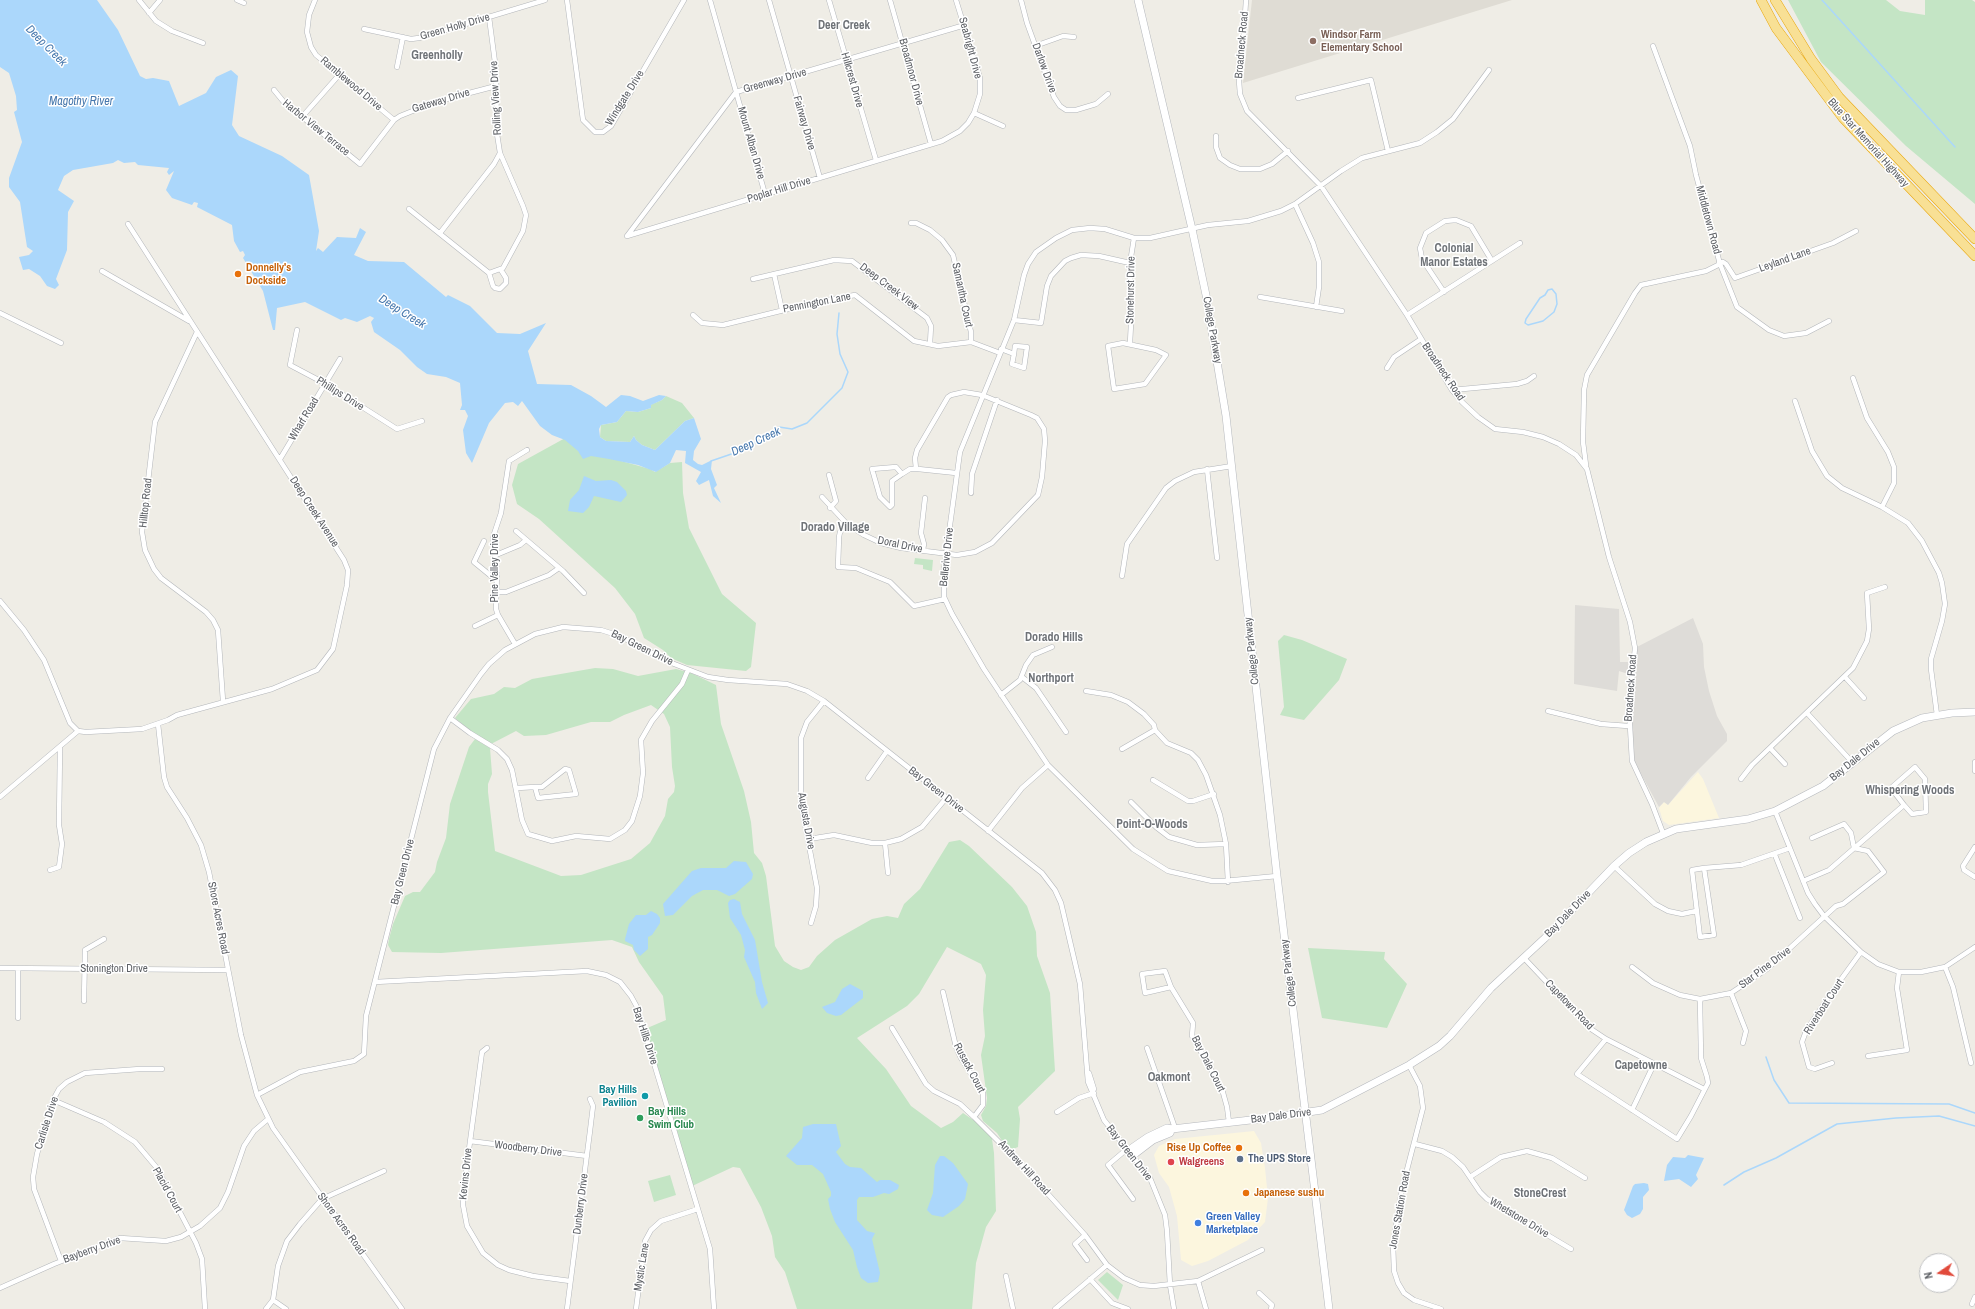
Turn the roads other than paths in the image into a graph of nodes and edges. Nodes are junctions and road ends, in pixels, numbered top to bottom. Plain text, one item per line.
1 (138, 0) edge
2 (160, 0) edge
3 (237, 0) edge
4 (315, 0) edge
5 (545, 0) edge
6 (567, 0) edge
7 (684, 0) edge
8 (710, 0) edge
9 (769, 0) edge
10 (829, 0) edge
11 (890, 0) edge
12 (956, 0) edge
13 (1021, 0) edge
14 (1138, 0) edge
15 (1246, 0) edge
16 (1761, 0) edge
17 (1775, 0) edge
18 (244, 3) dead end
19 (148, 13) junction
20 (489, 17) junction
21 (965, 25) junction
22 (364, 29) dead end
23 (403, 37) junction
24 (1074, 37) dead end
25 (203, 43) dead end
26 (904, 44) junction
27 (1035, 46) junction
28 (1653, 46) dead end
29 (847, 61) junction
30 (397, 67) dead end
31 (1489, 70) dead end
32 (338, 75) junction
33 (791, 76) junction
34 (496, 86) junction
35 (274, 90) dead end
36 (736, 92) junction
37 (1108, 94) dead end
38 (1298, 98) dead end
39 (974, 112) junction
40 (302, 117) junction
41 (394, 120) junction
42 (1003, 126) dead end
43 (1216, 136) dead end
44 (931, 144) junction
45 (1288, 151) junction
46 (1388, 151) junction
47 (500, 153) junction
48 (876, 160) junction
49 (360, 164) joint
50 (820, 178) junction
51 (1321, 186) junction
52 (765, 194) junction
53 (1296, 204) junction
54 (409, 209) dead end
55 (911, 223) dead end
56 (128, 224) dead end
57 (1192, 229) junction
58 (1856, 231) dead end
59 (440, 233) junction
60 (627, 236) joint
61 (1134, 238) junction
62 (1975, 239) edge
63 (1520, 243) dead end
64 (1975, 256) edge
65 (1492, 261) junction
66 (1130, 263) junction
67 (1719, 263) junction
68 (501, 270) junction
69 (102, 271) dead end
70 (489, 273) junction
71 (774, 274) junction
72 (753, 279) dead end
73 (1444, 292) junction
74 (1260, 297) dead end
75 (1316, 307) junction
76 (782, 310) junction
77 (1342, 311) dead end
78 (0, 312) edge
79 (693, 315) dead end
80 (1407, 315) junction
81 (1014, 320) junction
82 (1829, 321) dead end
83 (190, 322) junction
84 (297, 330) dead end
85 (197, 332) junction
86 (1422, 340) junction
87 (971, 342) junction
88 (61, 344) dead end
89 (930, 344) junction
90 (1130, 344) junction
91 (1000, 351) junction
92 (1014, 354) junction
93 (340, 359) dead end
94 (1387, 368) dead end
95 (1534, 376) dead end
96 (1853, 378) dead end
97 (326, 384) junction
98 (1452, 390) junction
99 (982, 395) junction
100 (997, 400) junction
101 (1795, 401) dead end
102 (422, 421) dead end
103 (527, 450) dead end
104 (280, 459) junction
105 (1232, 466) junction
106 (1207, 468) junction
107 (916, 469) junction
108 (1587, 469) junction
109 (956, 473) junction
110 (902, 474) junction
111 (829, 475) dead end
112 (972, 493) dead end
113 (822, 497) dead end
114 (925, 498) dead end
115 (1882, 507) junction
116 (830, 508) junction
117 (847, 524) junction
118 (516, 532) dead end
119 (526, 540) junction
120 (484, 541) dead end
121 (923, 550) junction
122 (946, 553) junction
123 (496, 555) junction
124 (1217, 558) dead end
125 (559, 568) junction
126 (1122, 576) dead end
127 (496, 580) junction
128 (1885, 587) dead end
129 (495, 592) junction
130 (584, 593) dead end
131 (945, 599) junction
132 (0, 601) edge
133 (498, 615) junction
134 (476, 626) dead end
135 (515, 644) junction
136 (1052, 647) dead end
137 (688, 670) junction
138 (1022, 677) junction
139 (1845, 677) junction
140 (1086, 690) dead end
141 (1001, 695) junction
142 (1864, 698) dead end
143 (223, 701) junction
144 (824, 701) junction
145 (1548, 711) dead end
146 (1975, 712) edge
147 (1807, 713) junction
148 (1937, 715) junction
149 (450, 718) junction
150 (158, 724) junction
151 (1628, 726) junction
152 (1155, 730) junction
153 (78, 731) junction
154 (1066, 732) dead end
155 (60, 746) junction
156 (1770, 748) junction
157 (1122, 749) dead end
158 (887, 751) junction
159 (1975, 762) edge
160 (1853, 763) junction
161 (1785, 764) dead end
162 (1048, 765) junction
163 (1975, 771) edge
164 (868, 778) dead end
165 (1741, 778) dead end
166 (1153, 780) dead end
167 (535, 787) junction
168 (517, 788) junction
169 (1214, 794) junction
170 (0, 797) edge
171 (946, 798) junction
172 (1131, 802) dead end
173 (1904, 805) junction
174 (1775, 811) junction
175 (988, 831) junction
176 (1663, 833) junction
177 (1812, 838) dead end
178 (808, 839) junction
179 (885, 843) junction
180 (1226, 844) junction
181 (1975, 847) edge
182 (1790, 848) junction
183 (1854, 848) junction
184 (1775, 855) junction
185 (1614, 866) junction
186 (1704, 868) junction
187 (50, 870) dead end
188 (888, 873) dead end
189 (1277, 876) junction
190 (1975, 877) edge
191 (1803, 881) junction
192 (1228, 882) junction
193 (1696, 911) junction
194 (1824, 916) junction
195 (1800, 918) dead end
196 (811, 923) dead end
197 (104, 939) dead end
198 (1975, 947) edge
199 (1861, 952) junction
200 (1524, 958) junction
201 (1945, 966) junction
202 (1632, 967) dead end
203 (0, 968) edge
204 (18, 968) junction
205 (85, 969) junction
206 (228, 970) junction
207 (1899, 972) junction
208 (375, 982) junction
209 (1171, 987) junction
210 (943, 992) dead end
211 (1731, 993) junction
212 (1700, 999) junction
213 (84, 1001) dead end
214 (18, 1018) dead end
215 (892, 1028) dead end
216 (1606, 1039) junction
217 (1743, 1043) dead end
218 (487, 1048) dead end
219 (1147, 1048) dead end
220 (1868, 1056) dead end
221 (1832, 1063) dead end
222 (1971, 1063) dead end
223 (1654, 1064) junction
224 (1409, 1065) junction
225 (162, 1069) dead end
226 (1704, 1089) junction
227 (1094, 1093) junction
228 (257, 1095) junction
229 (590, 1099) dead end
230 (53, 1100) junction
231 (1632, 1110) junction
232 (1056, 1112) dead end
233 (1306, 1113) junction
234 (974, 1117) junction
235 (268, 1119) junction
236 (1229, 1122) junction
237 (1174, 1128) junction
238 (470, 1141) junction
239 (1415, 1144) junction
240 (1129, 1151) junction
241 (587, 1156) junction
242 (384, 1171) dead end
243 (1470, 1177) junction
244 (1585, 1178) dead end
245 (1133, 1199) dead end
246 (322, 1200) junction
247 (698, 1209) junction
248 (190, 1232) junction
249 (1085, 1235) junction
250 (1571, 1249) dead end
251 (1262, 1250) dead end
252 (1087, 1260) dead end
253 (61, 1261) junction
254 (1107, 1265) junction
255 (1006, 1276) dead end
256 (1090, 1279) junction
257 (570, 1281) junction
258 (1198, 1281) junction
259 (1170, 1285) junction
260 (0, 1288) edge
261 (1259, 1293) dead end
262 (1975, 1297) edge
263 (273, 1300) junction
264 (1972, 1304) dead end
265 (205, 1309) edge
266 (266, 1309) edge
267 (286, 1309) edge
268 (402, 1309) edge
269 (567, 1309) edge
270 (636, 1309) edge
271 (714, 1309) edge
272 (1013, 1309) edge
273 (1055, 1309) edge
274 (1128, 1309) edge
275 (1174, 1309) edge
276 (1206, 1309) edge
277 (1271, 1309) edge
278 (1329, 1309) edge
279 (1441, 1309) edge

1 - 19 street
2 - 19 street
3 - 18 street
4 - 32 street, Ramblewood Drive
5 - 20 street, Green Holly Drive
6 - 7 street, Windgate Drive
8 - 36 street, Mount Alban Drive
9 - 33 street, Fairway Drive
10 - 29 street, Hillcrest Drive
11 - 26 street, Broadmoor Drive
12 - 21 street, Seabright Drive
13 - 27 street, Darlow Drive
14 - 57 main road, College Parkway
15 - 45 street, Broadneck Road
16 - 64 highway, Blue Star Memorial Highway
17 - 62 highway, Blue Star Memorial Highway
19 - 25 street
20 - 23 street, Green Holly Drive
20 - 34 street, Rolling View Drive
21 - 26 street, Greenway Drive
21 - 39 street, Seabright Drive
22 - 23 street, Green Holly Drive
23 - 30 street
24 - 27 street
26 - 29 street, Greenway Drive
26 - 44 street, Broadmoor Drive
27 - 37 street, Darlow Drive
28 - 67 street, Middletown Road
29 - 33 street, Greenway Drive
29 - 48 street, Hillcrest Drive
31 - 46 street, Bellerive Drive
32 - 40 street
32 - 41 street, Ramblewood Drive
33 - 36 street, Greenway Drive
33 - 50 street, Fairway Drive
34 - 41 street, Gateway Drive
34 - 47 street, Rolling View Drive
35 - 40 street, Harbor View Terrace
36 - 52 street, Mount Alban Drive
36 - 60 street, Greenway Drive
38 - 46 street
39 - 42 street
39 - 44 street, Seabright Drive
40 - 49 street, Harbor View Terrace
41 - 49 street, Gateway Drive
43 - 45 street
44 - 48 street, Poplar Hill Drive
45 - 51 street, Broadneck Road
46 - 51 street, Bellerive Drive
47 - 59 street
47 - 68 street, Rolling View Drive
48 - 50 street, Poplar Hill Drive
50 - 52 street, Poplar Hill Drive
51 - 53 street, Bellerive Drive
51 - 80 street, Broadneck Road
52 - 60 street, Poplar Hill Drive
53 - 57 street, Bellerive Drive
53 - 75 street
54 - 59 street
55 - 87 street, Samantha Court
56 - 83 street, Deep Creek Avenue
57 - 61 street, Bellerive Drive
57 - 105 main road, College Parkway
58 - 67 street, Leyland Lane
59 - 70 street
61 - 66 street, Stonehurst Drive
61 - 81 street, Bellerive Drive
63 - 65 street
65 - 73 street
65 - 73 street
66 - 81 street
66 - 90 street, Stonehurst Drive
67 - 82 street
67 - 108 street, Middletown Road
68 - 70 street
68 - 70 street
69 - 83 street
71 - 72 street, Deep Creek View
71 - 76 street
71 - 89 street, Deep Creek View
73 - 80 street
74 - 75 street
75 - 77 street
76 - 79 street, Pennington Lane
76 - 89 street, Pennington Lane
78 - 88 street
80 - 86 street, Broadneck Road
81 - 91 street, Bellerive Drive
83 - 85 street, Deep Creek Avenue
84 - 97 street, Phillips Drive
85 - 104 street, Deep Creek Avenue
85 - 143 street, Hilltop Road
86 - 94 street
86 - 98 street, Broadneck Road
87 - 89 street, Pennington Lane
87 - 91 street, Pennington Lane
90 - 90 street
91 - 92 street, Pennington Lane
91 - 99 street, Bellerive Drive
92 - 92 street
93 - 97 street, Wharf Road
95 - 98 street
96 - 115 street
97 - 102 street, Phillips Drive
97 - 104 street, Wharf Road
98 - 108 street, Broadneck Road
99 - 100 street, Doral Drive
99 - 107 street, Doral Drive
99 - 109 street, Bellerive Drive
100 - 112 street
100 - 122 street, Doral Drive
101 - 115 street
103 - 123 street, Pine Valley Drive
104 - 143 street, Deep Creek Avenue
105 - 106 street
105 - 189 main road, College Parkway
106 - 124 street
106 - 126 street
107 - 109 street
107 - 110 street
108 - 151 street, Broadneck Road
109 - 122 street, Bellerive Drive
110 - 110 street
111 - 116 street
113 - 116 street, Doral Drive
114 - 121 street
115 - 148 street
116 - 117 street, Doral Drive
117 - 121 street, Doral Drive
117 - 131 street
118 - 119 street
119 - 123 street
119 - 125 street
120 - 127 street
121 - 122 street, Doral Drive
122 - 131 street, Bellerive Drive
123 - 127 street, Pine Valley Drive
125 - 129 street
125 - 130 street
127 - 129 street, Pine Valley Drive
128 - 139 street
129 - 133 street, Pine Valley Drive
131 - 141 street, Bellerive Drive
132 - 153 street
133 - 134 street
133 - 135 street, Pine Valley Drive
135 - 137 street, Bay Green Drive
135 - 149 street, Bay Green Drive
136 - 138 street
137 - 144 street, Bay Green Drive
137 - 168 street
138 - 141 street
138 - 154 street
139 - 142 street
139 - 147 street
140 - 152 street
141 - 162 street, Bellerive Drive
143 - 150 street, Deep Creek Avenue
144 - 158 street, Bay Green Drive
144 - 178 street, Augusta Drive
145 - 151 street
146 - 148 main road, Bay Dale Drive
147 - 156 street
147 - 160 street
148 - 160 main road, Bay Dale Drive
149 - 168 street
149 - 208 street, Bay Green Drive
150 - 153 street
150 - 206 street, Shore Acres Road
151 - 176 street, Broadneck Road
152 - 157 street
152 - 169 street
153 - 155 street
155 - 170 street
155 - 187 street
156 - 161 street
156 - 165 street
158 - 164 street
158 - 171 street, Bay Green Drive
159 - 163 street
160 - 174 main road, Bay Dale Drive
162 - 175 street
162 - 192 street, Bellerive Drive
166 - 169 street
167 - 167 street
167 - 168 street
169 - 180 street
171 - 175 street, Bay Green Drive
171 - 179 street
172 - 180 street
173 - 173 street
173 - 183 street
174 - 176 main road, Bay Dale Drive
174 - 182 street
175 - 227 street, Bay Green Drive
176 - 185 main road, Bay Dale Drive
177 - 183 street
178 - 179 street
178 - 196 street, Augusta Drive
179 - 188 street
180 - 192 street
181 - 190 street
182 - 184 street
182 - 191 street
183 - 191 street
183 - 194 street, Star Pine Drive
184 - 186 street
184 - 195 street
185 - 193 street
185 - 200 main road, Bay Dale Drive
186 - 193 street
186 - 193 street
189 - 192 street, Bellerive Drive
189 - 233 main road, College Parkway
191 - 194 street
194 - 199 street
194 - 211 street, Star Pine Drive
197 - 205 street
198 - 201 street
199 - 207 street
199 - 221 street, Riverboat Court
200 - 216 street, Capetown Road
200 - 224 main road, Bay Dale Drive
201 - 207 street
201 - 222 street
202 - 212 street, Star Pine Drive
203 - 204 street, Stonington Drive
204 - 205 street, Stonington Drive
204 - 214 street
205 - 206 street, Stonington Drive
205 - 213 street
206 - 228 street, Shore Acres Road
207 - 220 street
208 - 228 street, Bay Green Drive
208 - 247 street, Bay Hills Drive
209 - 209 street, Bay Dale Court
209 - 236 street, Bay Dale Court
210 - 234 street, Rusack Court
211 - 212 street, Star Pine Drive
211 - 217 street
212 - 226 street
215 - 234 street, Andrew Hill Road
216 - 223 street, Capetown Road
216 - 231 street
218 - 238 street, Kevins Drive
219 - 237 street
223 - 226 street, Capetown Road
223 - 231 street
224 - 233 main road, Bay Dale Drive
224 - 239 street, Jones Station Road
225 - 230 street, Carlisle Drive
226 - 231 street
227 - 232 street
227 - 240 street, Bay Green Drive
228 - 235 street, Shore Acres Road
229 - 241 street, Dunberry Drive
230 - 248 street, Placid Court
230 - 253 street, Carlisle Drive
233 - 236 main road, Bay Dale Drive
233 - 278 main road, College Parkway
234 - 249 street, Andrew Hill Road
235 - 246 street, Shore Acres Road
235 - 248 street, Bayberry Drive
236 - 237 main road, Bay Dale Drive
237 - 240 main road, Bay Dale Drive
238 - 241 street, Woodberry Drive
238 - 257 street, Kevins Drive
239 - 243 street, Whetstone Drive
239 - 279 street, Jones Station Road
240 - 245 street
240 - 259 street, Bay Green Drive
241 - 257 street, Dunberry Drive
242 - 246 street
243 - 244 street
243 - 250 street, Whetstone Drive
246 - 263 street
246 - 268 street, Shore Acres Road
247 - 270 street, Mystic Lane
247 - 271 street, Bay Hills Drive
248 - 253 street, Bayberry Drive
248 - 265 street, Placid Court
249 - 252 street
249 - 254 street, Andrew Hill Road
251 - 258 street, Andrew Hill Road
253 - 260 street, Bayberry Drive
254 - 256 street
254 - 259 street, Andrew Hill Road
255 - 272 street
256 - 273 street
256 - 274 street
257 - 269 street, Dunberry Drive
258 - 259 street, Andrew Hill Road
258 - 276 street
259 - 275 street, Bay Green Drive
261 - 277 street
262 - 264 street
263 - 266 street
263 - 267 street

